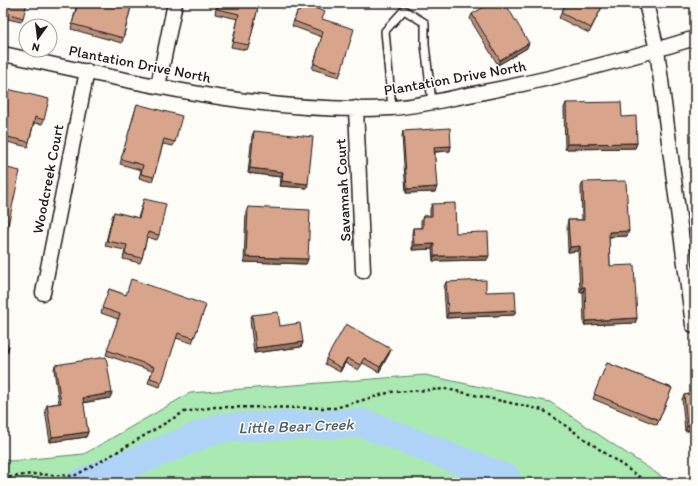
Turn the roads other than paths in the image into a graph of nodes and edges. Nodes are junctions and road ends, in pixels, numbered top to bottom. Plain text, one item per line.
1 (175, 3) edge
2 (646, 3) edge
3 (695, 38) edge
4 (657, 50) junction
5 (3, 54) edge
6 (87, 71) junction
7 (158, 86) junction
8 (432, 102) junction
9 (356, 108) junction
10 (392, 108) junction
11 (363, 271) dead end
12 (43, 293) dead end
13 (693, 325) dead end

1 - 7 street
2 - 4 street
3 - 4 street, Plantation Drive North
4 - 8 street, Plantation Drive North
4 - 13 street
5 - 6 street, Plantation Drive North
6 - 7 street, Plantation Drive North
6 - 12 street, Woodcreek Court
7 - 9 street, Plantation Drive North
8 - 10 street, Plantation Drive North
8 - 10 lane
9 - 10 street, Plantation Drive North
9 - 11 street, Savannah Court

